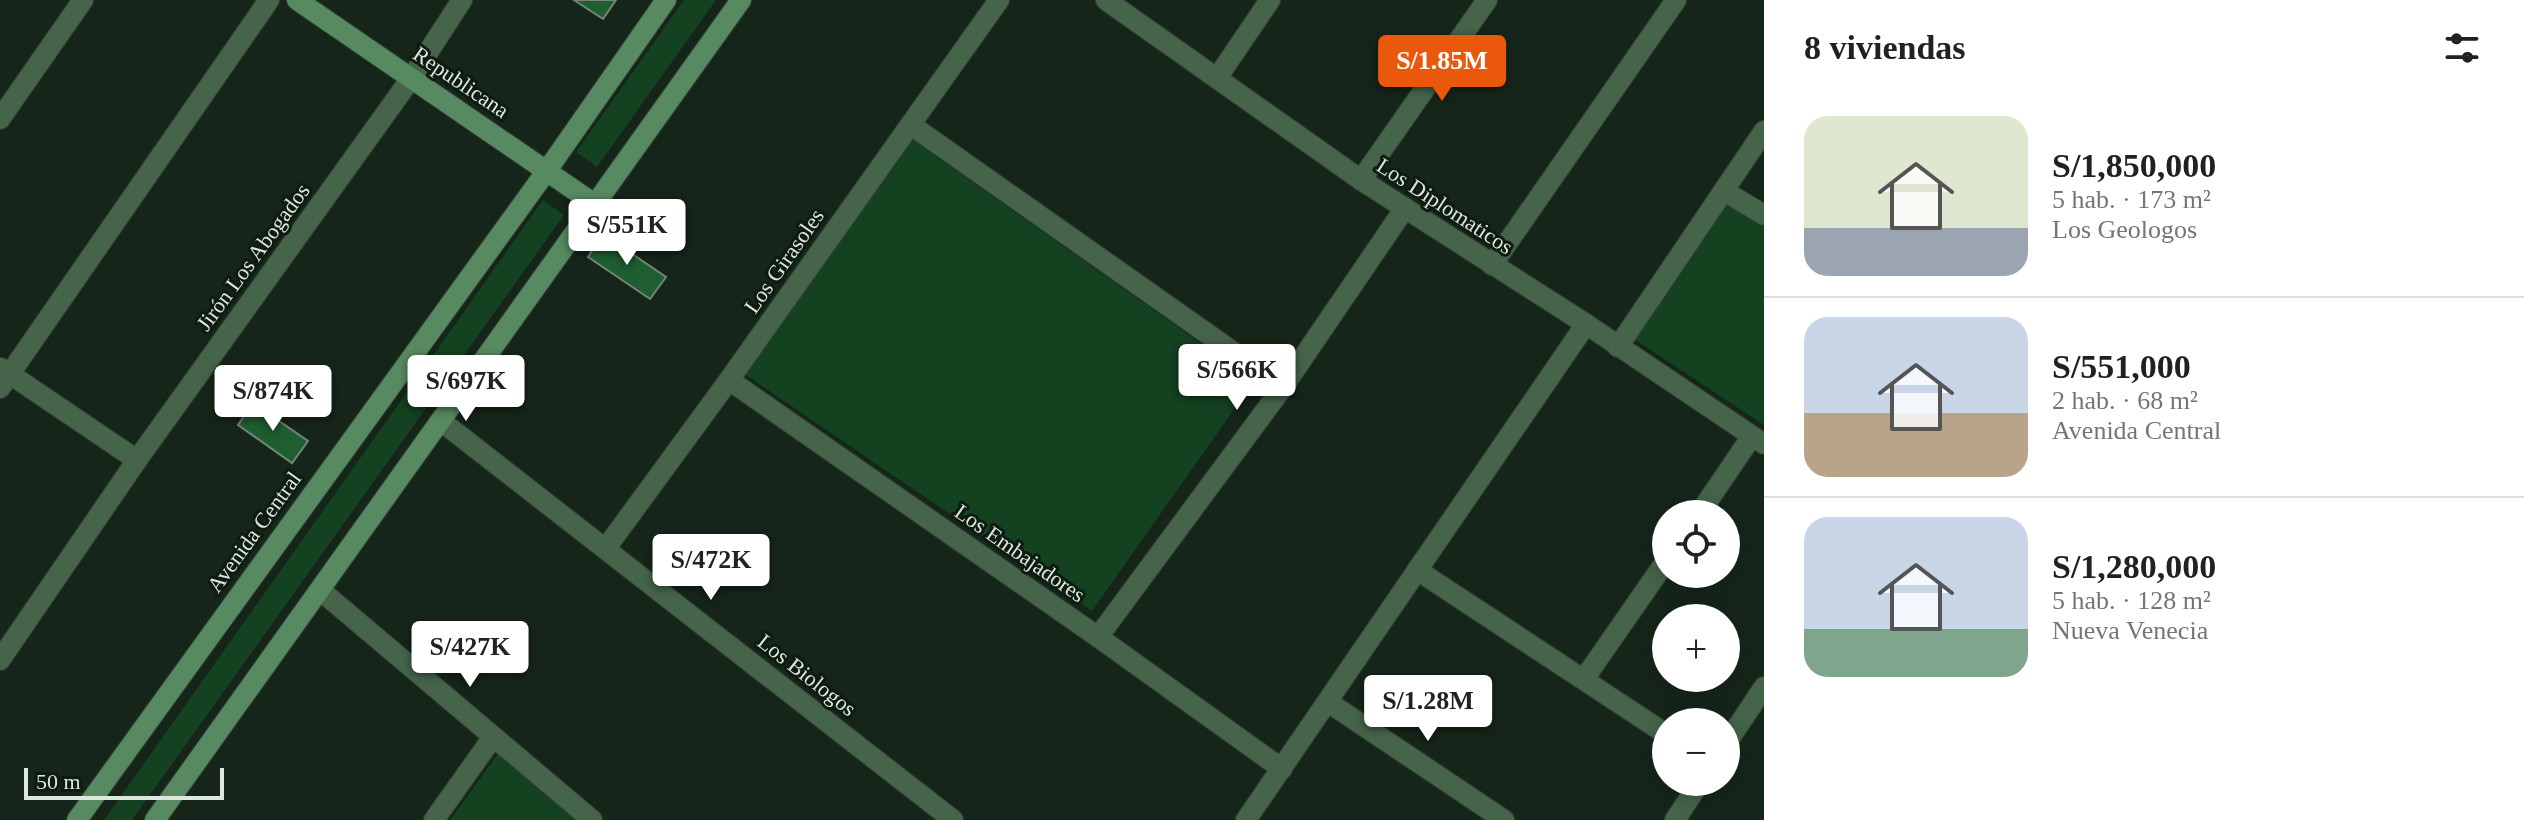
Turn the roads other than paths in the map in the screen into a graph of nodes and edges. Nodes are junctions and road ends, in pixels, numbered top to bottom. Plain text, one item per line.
1 (83, 0) edge
2 (269, 0) edge
3 (297, 0) edge
4 (462, 0) edge
5 (666, 0) edge
6 (741, 0) edge
7 (999, 0) edge
8 (1106, 0) edge
9 (1270, 0) edge
10 (1487, 0) edge
11 (1676, 0) edge
12 (412, 77) junction
13 (1217, 78) junction
14 (0, 119) edge
15 (911, 125) junction
16 (1764, 131) edge
17 (548, 169) junction
18 (1361, 180) junction
19 (1724, 191) junction
20 (596, 205) junction
21 (1405, 208) junction
22 (1764, 215) edge
23 (1492, 265) junction
24 (1586, 324) junction
25 (1618, 347) junction
26 (3, 376) edge
27 (729, 380) junction
28 (1283, 387) junction
29 (441, 421) junction
30 (1758, 440) edge
31 (137, 460) junction
32 (1710, 500) edge
33 (606, 548) junction
34 (1417, 570) junction
35 (1652, 581) edge
36 (320, 590) junction
37 (1098, 637) junction
38 (0, 660) edge
39 (1584, 679) junction
40 (1764, 687) edge
41 (1328, 702) junction
42 (1740, 723) edge
43 (1652, 725) edge
44 (493, 737) junction
45 (1282, 769) junction
46 (1691, 796) edge
47 (77, 820) edge
48 (155, 820) edge
49 (434, 820) edge
50 (592, 820) edge
51 (953, 820) edge
52 (1246, 820) edge
53 (1504, 820) edge
54 (1675, 820) edge

1 - 14 street
2 - 26 street
3 - 12 main road, Republicana
4 - 12 street, Jirón Los Abogados
5 - 17 main road, Avenida Central
6 - 20 main road
7 - 15 street, Los Girasoles
8 - 13 street, Los Diplomaticos
9 - 13 street
10 - 18 street
11 - 23 street
12 - 17 main road, Republicana
12 - 31 street, Jirón Los Abogados
13 - 18 street, Los Diplomaticos
15 - 27 street, Los Girasoles
15 - 28 street
16 - 19 street
17 - 20 main road, Republicana
17 - 47 main road, Avenida Central
18 - 21 street, Los Diplomaticos
19 - 22 street
19 - 25 street
20 - 29 main road
21 - 23 street, Los Diplomaticos
21 - 28 street
23 - 24 street, Los Diplomaticos
24 - 25 street, Los Diplomaticos
24 - 34 street
25 - 30 street, Los Diplomaticos
26 - 31 street
27 - 33 street, Los Girasoles
27 - 37 street, Los Embajadores
28 - 37 street
29 - 33 street, Los Biologos
29 - 36 main road
30 - 32 street
31 - 38 street, Jirón Los Abogados
33 - 51 street, Los Biologos
34 - 39 street
34 - 41 street
35 - 39 street
36 - 44 street
36 - 48 main road
37 - 45 street, Los Embajadores
39 - 43 street
40 - 42 street
41 - 45 street
41 - 53 street
44 - 49 street
44 - 50 street
45 - 52 street
46 - 54 street

